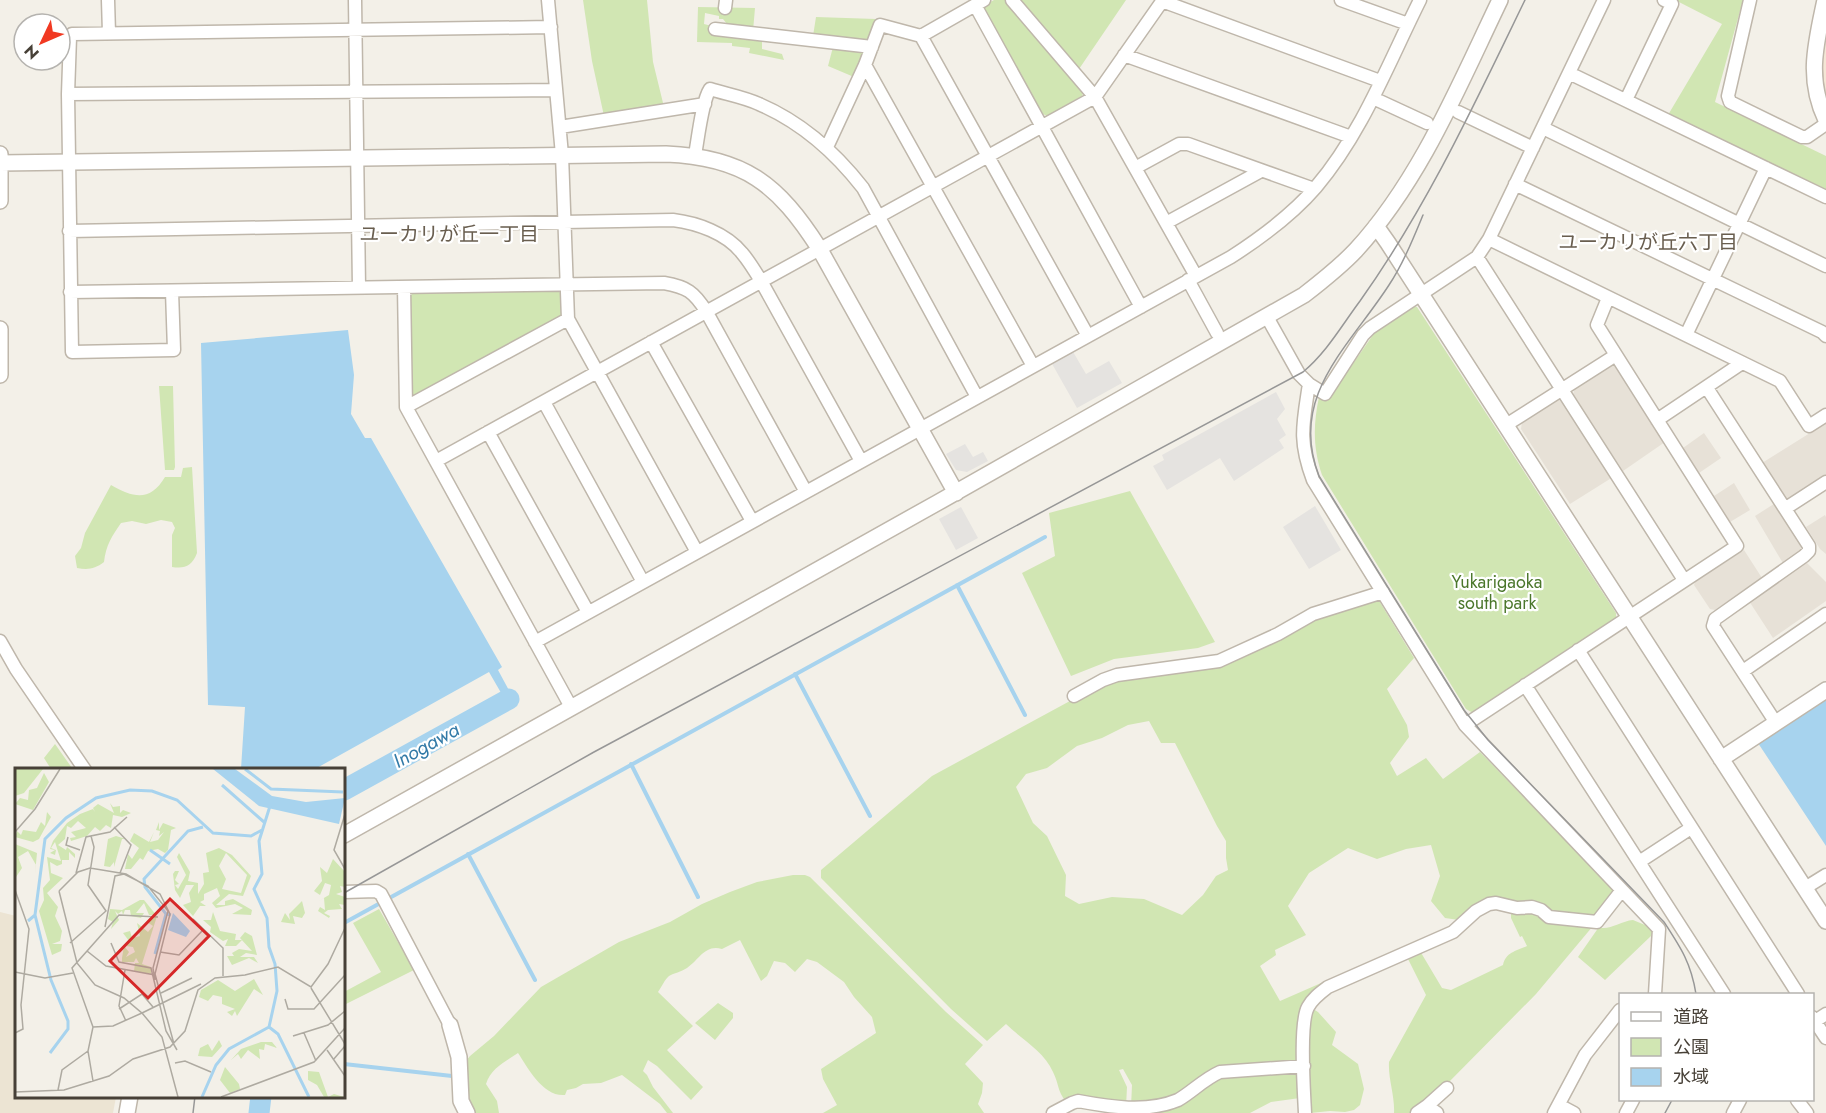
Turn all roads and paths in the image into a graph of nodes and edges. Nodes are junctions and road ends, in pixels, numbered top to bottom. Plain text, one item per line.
1 (108, 0) edge
2 (355, 0) edge
3 (548, 0) edge
4 (1012, 0) edge
5 (1163, 0) edge
6 (1341, 0) edge
7 (1420, 0) edge
8 (1500, 0) edge
9 (1604, 0) edge
10 (1664, 0) edge
11 (1750, 0) edge
12 (1825, 0) edge
13 (980, 3) edge
14 (1408, 24) junction
15 (550, 27) junction
16 (715, 29) dead end
17 (355, 30) junction
18 (108, 33) junction
19 (921, 36) junction
20 (872, 47) junction
21 (1124, 55) junction
22 (865, 65) junction
23 (1569, 72) junction
24 (1380, 81) junction
25 (556, 90) junction
26 (356, 91) junction
27 (68, 94) junction
28 (1095, 97) junction
29 (1373, 98) junction
30 (1626, 100) junction
31 (705, 104) junction
32 (1458, 112) dead end
33 (1826, 122) edge
34 (1427, 123) dead end
35 (1041, 126) junction
36 (560, 127) junction
37 (1543, 128) junction
38 (1351, 137) junction
39 (827, 147) junction
40 (1533, 148) junction
41 (0, 154) edge
42 (562, 155) junction
43 (695, 155) junction
44 (988, 156) junction
45 (357, 157) junction
46 (69, 162) junction
47 (0, 163) edge
48 (1135, 168) junction
49 (1766, 168) junction
50 (1261, 171) junction
51 (1515, 184) junction
52 (932, 186) junction
53 (1314, 189) junction
54 (1826, 197) edge
55 (0, 201) edge
56 (879, 215) junction
57 (565, 223) junction
58 (1166, 223) junction
59 (1739, 224) junction
60 (358, 226) junction
61 (1376, 226) junction
62 (69, 231) junction
63 (1489, 239) junction
64 (819, 248) junction
65 (1477, 257) junction
66 (1826, 266) edge
67 (1192, 278) junction
68 (1713, 279) junction
69 (761, 281) junction
70 (568, 285) junction
71 (404, 287) junction
72 (358, 288) junction
73 (172, 291) junction
74 (70, 292) junction
75 (1421, 293) junction
76 (1608, 298) junction
77 (1141, 307) junction
78 (706, 311) junction
79 (1267, 317) junction
80 (568, 319) junction
81 (0, 329) edge
82 (1217, 333) dead end
83 (1686, 335) junction
84 (1088, 336) junction
85 (1826, 336) edge
86 (651, 342) junction
87 (1616, 355) junction
88 (1742, 363) junction
89 (1033, 366) junction
90 (598, 372) junction
91 (0, 375) edge
92 (1309, 384) junction
93 (1707, 387) junction
94 (1562, 389) junction
95 (977, 397) junction
96 (544, 402) junction
97 (406, 407) junction
98 (1826, 416) edge
99 (1657, 420) junction
100 (1506, 425) junction
101 (920, 429) junction
102 (488, 432) junction
103 (436, 461) junction
104 (861, 461) junction
105 (1826, 482) edge
106 (806, 492) junction
107 (956, 493) junction
108 (1786, 508) junction
109 (752, 521) junction
110 (697, 552) junction
111 (1684, 580) junction
112 (643, 582) junction
113 (1383, 592) junction
114 (588, 612) junction
115 (1826, 614) edge
116 (1630, 616) junction
117 (0, 641) edge
118 (535, 642) junction
119 (1578, 650) junction
120 (1743, 671) junction
121 (1525, 685) junction
122 (1826, 690) edge
123 (1074, 696) dead end
124 (571, 707) junction
125 (1776, 723) junction
126 (1465, 724) junction
127 (1721, 759) junction
128 (84, 768) edge
129 (1691, 828) junction
130 (345, 834) edge
131 (1639, 862) junction
132 (1826, 875) edge
133 (1805, 888) junction
134 (1622, 890) junction
135 (345, 892) edge
136 (1826, 921) edge
137 (1655, 993) edge
138 (1723, 993) edge
139 (1797, 993) edge
140 (1619, 1011) edge
141 (1817, 1019) edge
142 (450, 1025) joint
143 (1826, 1038) edge
144 (1304, 1066) junction
145 (1447, 1088) dead end
146 (130, 1098) edge
147 (1798, 1101) edge
148 (463, 1109) edge
149 (1556, 1109) edge
150 (1427, 1111) edge
151 (127, 1113) edge
152 (1053, 1113) edge
153 (1305, 1113) edge
154 (1574, 1113) edge
155 (1807, 1113) edge

1 - 18 street
2 - 17 street
3 - 15 street
4 - 28 street
5 - 21 street
5 - 24 street
6 - 14 street
7 - 14 street
8 - 61 street
9 - 23 street
10 - 30 street
11 - 33 street
12 - 33 street
13 - 19 street
13 - 35 street
14 - 24 street
15 - 17 street
15 - 25 street
16 - 20 street
17 - 18 street
17 - 26 street
18 - 27 street
19 - 20 street
19 - 44 street
20 - 22 street
21 - 28 street
21 - 38 street
22 - 39 street
22 - 52 street
23 - 30 street
23 - 37 street
24 - 29 street
25 - 26 street
25 - 36 street
26 - 27 street
26 - 45 street
27 - 46 street
28 - 35 street
28 - 48 street
29 - 34 street
29 - 38 street
30 - 49 street
31 - 36 street
31 - 39 street
31 - 43 street
32 - 40 street
35 - 44 street
35 - 77 street
36 - 42 street
37 - 40 street
37 - 59 street
38 - 53 street
39 - 56 street
40 - 51 street
41 - 47 street
42 - 43 street
42 - 45 street
42 - 57 street
43 - 64 street
44 - 52 street
44 - 84 street
45 - 46 street
45 - 60 street
46 - 47 street
46 - 62 street
47 - 55 street
48 - 50 street
48 - 58 street
49 - 54 street
49 - 59 street
50 - 53 street
50 - 58 street
51 - 63 street
51 - 68 street
52 - 56 street
52 - 89 street
53 - 67 street
56 - 64 street
56 - 95 street
57 - 60 street
57 - 69 street
57 - 70 street
58 - 67 street
59 - 66 street
59 - 68 street
60 - 62 street
60 - 72 street
61 - 75 street
61 - 79 street
62 - 74 street
63 - 65 street
63 - 76 street
64 - 69 street
64 - 101 street
65 - 75 street
65 - 94 street
67 - 77 street
67 - 82 street
68 - 83 street
68 - 85 street
69 - 78 street
69 - 104 street
70 - 71 street
70 - 78 street
70 - 80 street
71 - 72 street
71 - 97 street
72 - 73 street
73 - 74 street
73 - 74 street
75 - 92 street
75 - 100 street
76 - 83 street
76 - 87 street
77 - 84 street
78 - 86 street
78 - 106 street
79 - 92 street
79 - 107 street
80 - 90 street
80 - 97 street
81 - 91 street
83 - 88 street
84 - 89 street
86 - 90 street
86 - 109 street
87 - 94 street
87 - 99 street
88 - 93 street
88 - 98 street
89 - 95 street
90 - 96 street
90 - 110 street
92 - 113 street
93 - 99 street
93 - 108 street
94 - 100 street
94 - 111 street
95 - 101 street
96 - 102 street
96 - 112 street
97 - 103 street
99 - 111 street
100 - 116 street
101 - 104 street
101 - 107 street
102 - 103 street
102 - 114 street
103 - 118 street
104 - 106 street
105 - 108 street
106 - 109 street
107 - 124 street
108 - 120 street
109 - 110 street
110 - 112 street
111 - 116 street
112 - 114 street
113 - 123 street
113 - 126 street
114 - 118 street
115 - 120 street
116 - 119 street
116 - 127 street
117 - 128 street
118 - 124 street
119 - 121 street
119 - 129 street
120 - 125 street
121 - 126 street
121 - 131 street
122 - 125 street
124 - 130 street
125 - 127 street
126 - 134 street
127 - 133 street
129 - 131 street
129 - 139 street
131 - 138 street
132 - 133 street
133 - 136 street
134 - 137 street
134 - 144 street
135 - 142 street
140 - 149 street
141 - 143 street
142 - 148 street
144 - 152 street
144 - 153 street
145 - 150 street
146 - 151 street
147 - 155 street
149 - 154 street

